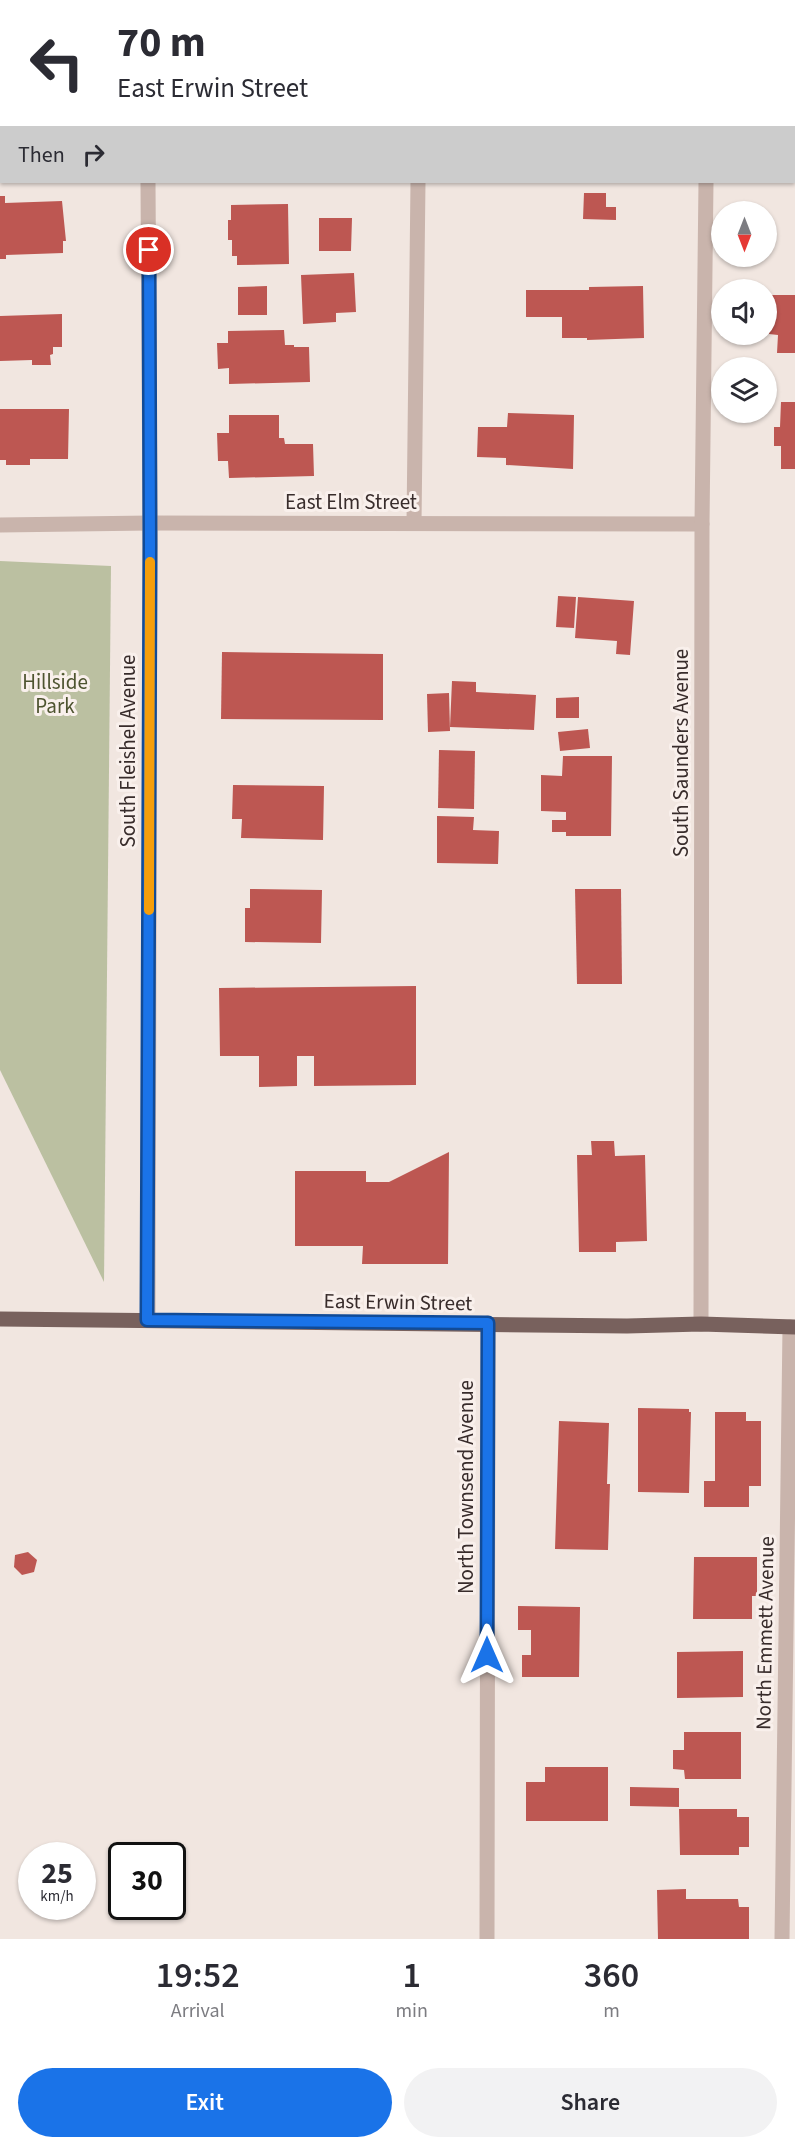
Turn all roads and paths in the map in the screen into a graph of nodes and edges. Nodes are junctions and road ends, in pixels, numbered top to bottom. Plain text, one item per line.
1 (148, 183) edge
2 (418, 183) edge
3 (706, 183) edge
4 (150, 523) junction
5 (414, 523) junction
6 (702, 524) junction
7 (0, 525) edge
8 (0, 1319) edge
9 (147, 1320) junction
10 (488, 1323) junction
11 (701, 1324) junction
12 (792, 1327) edge
13 (487, 1939) edge
14 (782, 1939) edge

1 - 4 street, South Fleishel Avenue
2 - 5 street
3 - 6 street, South Saunders Avenue
4 - 5 street, East Elm Street
4 - 7 street, East Elm Street
4 - 9 street, South Fleishel Avenue
5 - 6 street, East Elm Street
6 - 11 street, South Saunders Avenue
8 - 9 main road, East Erwin Street
9 - 10 main road, East Erwin Street
10 - 11 main road, East Erwin Street
10 - 13 street, North Townsend Avenue
11 - 12 main road, East Erwin Street
12 - 14 street, North Emmett Avenue

